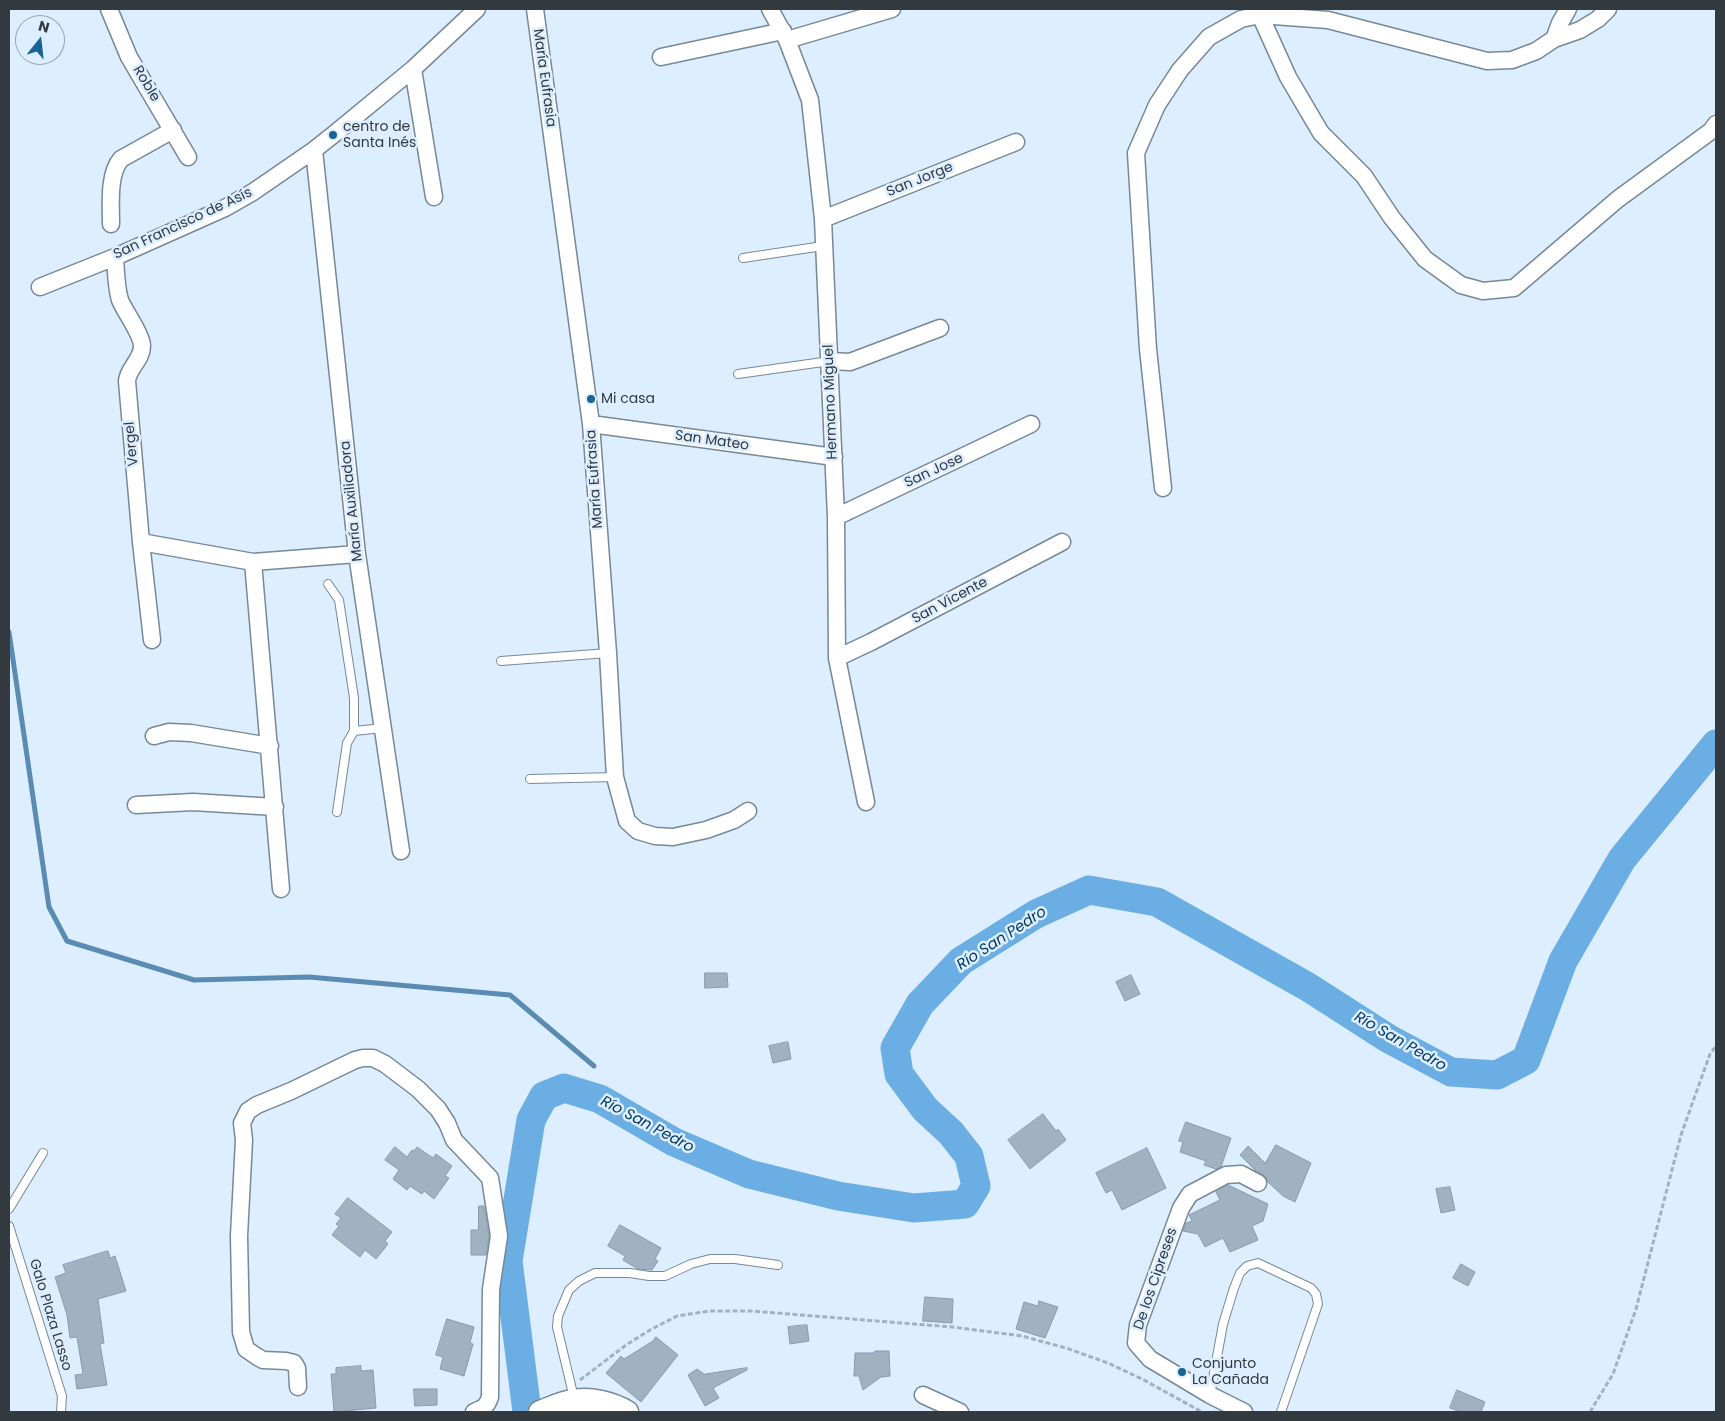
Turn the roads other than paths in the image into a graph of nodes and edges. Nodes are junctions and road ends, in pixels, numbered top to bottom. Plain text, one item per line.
1 (109, 9) edge
2 (477, 9) edge
3 (535, 9) edge
4 (770, 9) edge
5 (892, 9) edge
6 (1568, 9) edge
7 (1608, 9) edge
8 (1330, 14) edge
9 (1260, 15) junction
10 (785, 36) junction
11 (1554, 39) junction
12 (661, 57) dead end
13 (414, 69) junction
14 (1716, 124) edge
15 (173, 130) junction
16 (1016, 142) dead end
17 (314, 150) junction
18 (188, 157) dead end
19 (434, 197) dead end
20 (823, 218) junction
21 (111, 224) dead end
22 (824, 246) junction
23 (115, 257) junction
24 (743, 258) dead end
25 (40, 287) dead end
26 (940, 328) dead end
27 (830, 361) junction
28 (738, 374) dead end
29 (591, 424) junction
30 (1031, 424) dead end
31 (834, 457) junction
32 (1163, 488) dead end
33 (836, 517) junction
34 (141, 542) junction
35 (1062, 542) dead end
36 (358, 554) junction
37 (253, 562) junction
38 (328, 584) dead end
39 (152, 640) dead end
40 (608, 653) junction
41 (837, 658) junction
42 (502, 661) dead end
43 (383, 728) junction
44 (354, 731) junction
45 (154, 736) dead end
46 (270, 746) junction
47 (615, 777) junction
48 (530, 779) dead end
49 (866, 802) dead end
50 (136, 805) dead end
51 (274, 807) junction
52 (748, 811) dead end
53 (337, 812) dead end
54 (401, 852) dead end
55 (282, 889) dead end
56 (43, 1153) dead end
57 (1258, 1183) dead end
58 (9, 1210) edge
59 (9, 1226) edge
60 (778, 1265) dead end
61 (298, 1387) dead end
62 (923, 1395) dead end
63 (1210, 1395) junction
64 (559, 1405) edge
65 (61, 1412) edge
66 (474, 1412) edge
67 (627, 1412) edge
68 (960, 1412) edge
69 (1244, 1412) edge
70 (1280, 1412) edge

1 - 15 street, Roble
2 - 13 street, San Francisco de Asís
3 - 29 street, María Eufrasia
4 - 10 street, Hermano Miguel
5 - 10 street
6 - 11 street
7 - 11 street
8 - 9 street
8 - 11 street
9 - 14 street
9 - 32 street
10 - 12 street
10 - 20 street, Hermano Miguel
13 - 17 street, San Francisco de Asís
13 - 19 street
15 - 18 street, Roble
15 - 21 street
16 - 20 street, San Jorge
17 - 23 street, San Francisco de Asís
17 - 36 street, María Auxiliadora
20 - 22 street, Hermano Miguel
22 - 24 lane
22 - 27 street, Hermano Miguel
23 - 25 street, San Francisco de Asís
23 - 34 street, Vergel
26 - 27 street
27 - 28 lane
27 - 31 street, Hermano Miguel
29 - 31 street, San Mateo
29 - 40 street, María Eufrasia
30 - 33 street, San Jose
31 - 33 street, Hermano Miguel
33 - 41 street, Hermano Miguel
34 - 37 street
34 - 39 street, Vergel
35 - 41 street, San Vicente
36 - 37 street
36 - 43 street, María Auxiliadora
37 - 46 street
38 - 44 lane
40 - 42 lane
40 - 47 street, María Eufrasia
41 - 49 street, Hermano Miguel
43 - 44 lane
43 - 54 street, María Auxiliadora
44 - 53 lane
45 - 46 street
46 - 51 street
47 - 48 lane
47 - 52 street, María Eufrasia
50 - 51 street
51 - 55 street
56 - 58 lane
57 - 63 street, De los Cipreses
59 - 65 lane, Galo Plaza Lasso
60 - 64 lane
61 - 66 street
62 - 68 street
63 - 69 street, De los Cipreses
63 - 70 lane
64 - 67 street

